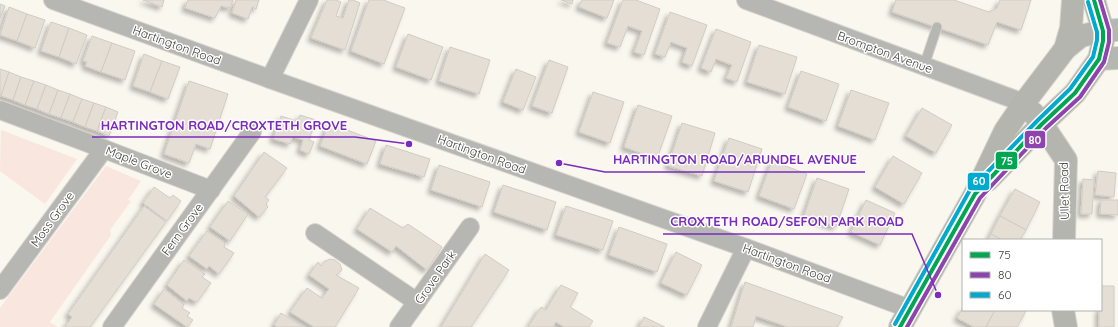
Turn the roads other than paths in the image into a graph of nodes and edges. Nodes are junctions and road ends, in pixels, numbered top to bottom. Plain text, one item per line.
1 (53, 0) edge
2 (309, 0) edge
3 (746, 0) edge
4 (1073, 0) edge
5 (1094, 0) edge
6 (937, 27) dead end
7 (1110, 30) edge
8 (1068, 38) junction
9 (1108, 59) edge
10 (924, 66) junction
11 (270, 79) junction
12 (1024, 103) junction
13 (0, 110) edge
14 (1042, 124) junction
15 (252, 132) dead end
16 (104, 149) junction
17 (210, 190) junction
18 (975, 194) junction
19 (470, 227) dead end
20 (315, 233) dead end
21 (1064, 239) edge
22 (746, 248) junction
23 (0, 290) edge
24 (417, 302) junction
25 (1063, 311) edge
26 (905, 318) edge
27 (112, 327) edge
28 (399, 327) edge
29 (707, 327) edge
30 (1066, 327) edge

1 - 11 street, Hartington Road
2 - 11 street
3 - 10 street, Brompton Avenue
4 - 8 main road
5 - 7 main road
6 - 10 lane
7 - 8 main road
7 - 9 main road
8 - 12 main road
9 - 14 main road
10 - 12 street, Brompton Avenue
11 - 22 street, Hartington Road
12 - 14 main road, Ullet Road
12 - 18 main road
13 - 16 street, Maple Grove
14 - 18 main road
14 - 21 main road, Ullet Road
15 - 17 street, Fern Grove
16 - 17 street, Maple Grove
16 - 23 street, Moss Grove
17 - 27 street, Fern Grove
18 - 26 main road
19 - 24 street, Grove Park
20 - 24 street
22 - 26 street, Hartington Road
22 - 29 street
24 - 28 street, Grove Park
25 - 30 main road

